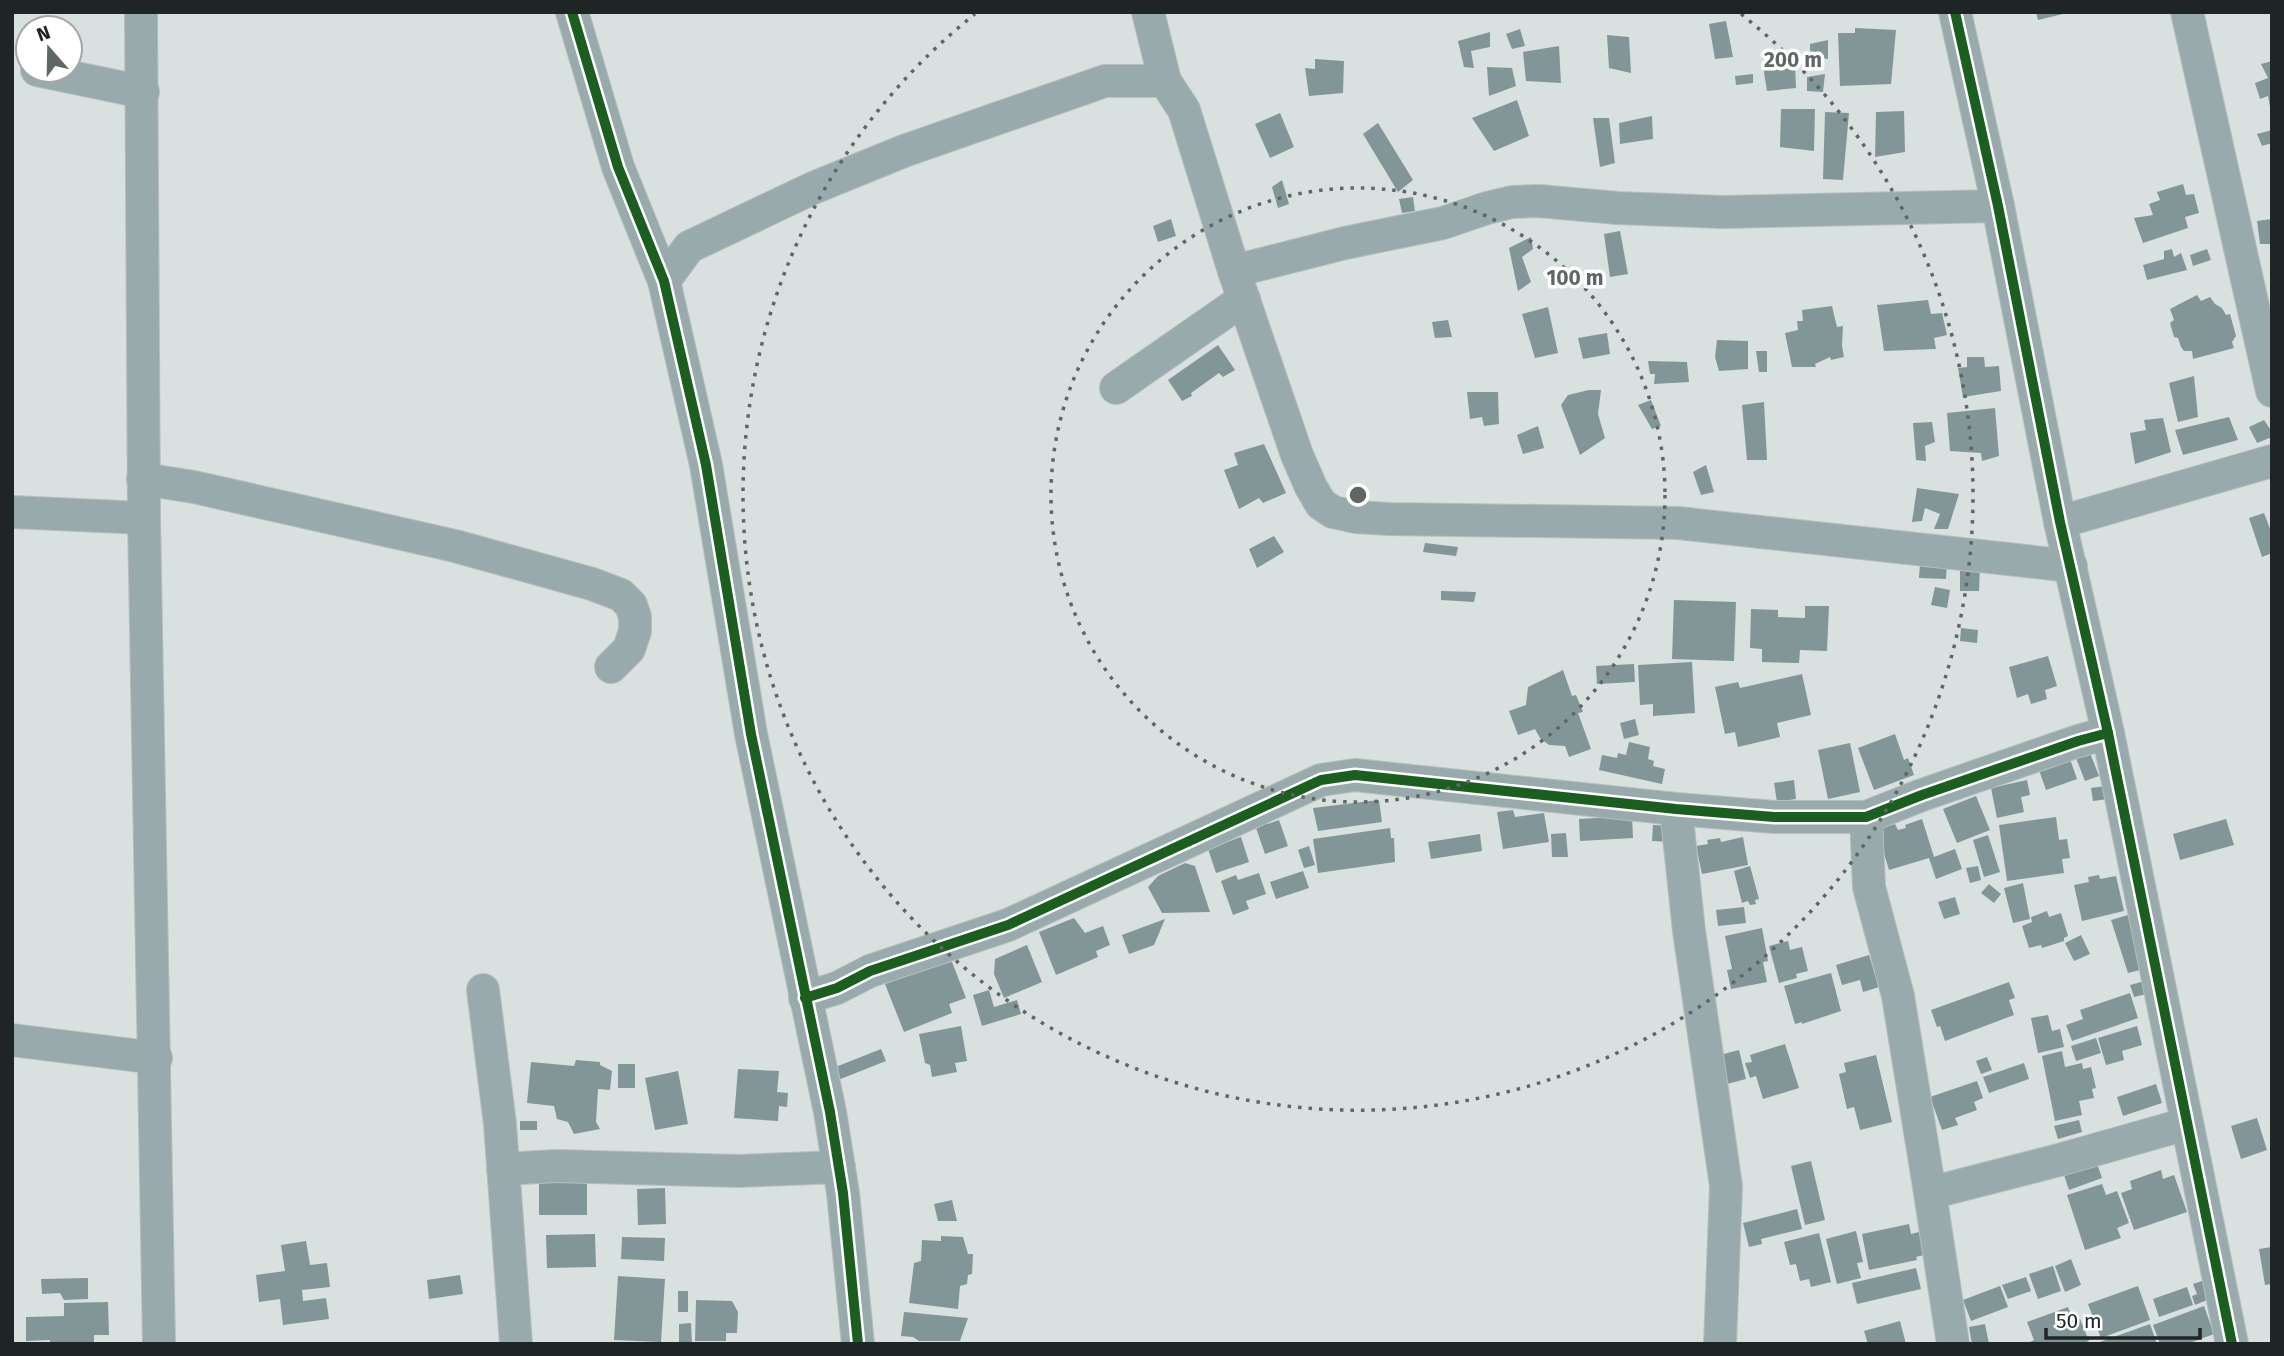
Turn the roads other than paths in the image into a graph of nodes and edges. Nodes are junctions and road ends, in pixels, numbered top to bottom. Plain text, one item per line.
1 (141, 12) edge
2 (572, 12) edge
3 (1148, 12) edge
4 (1955, 12) edge
5 (2188, 12) edge
6 (1156, 45) junction
7 (84, 80) edge
8 (1105, 81) junction
9 (1164, 81) junction
10 (143, 92) junction
11 (1998, 205) junction
12 (647, 236) junction
13 (689, 247) junction
14 (664, 281) junction
15 (1239, 285) junction
16 (1115, 388) dead end
17 (2272, 391) edge
18 (2272, 461) edge
19 (144, 479) junction
20 (12, 512) edge
21 (144, 518) junction
22 (2060, 522) junction
23 (2071, 566) junction
24 (611, 667) dead end
25 (2108, 733) junction
26 (1676, 809) junction
27 (1866, 817) junction
28 (483, 990) dead end
29 (805, 998) junction
30 (12, 1040) edge
31 (156, 1058) junction
32 (2186, 1124) junction
33 (839, 1167) junction
34 (503, 1169) junction
35 (1930, 1193) junction
36 (159, 1344) edge
37 (516, 1344) edge
38 (858, 1344) edge
39 (1720, 1344) edge
40 (1953, 1344) edge
41 (2232, 1344) edge

1 - 10 street
2 - 12 street
3 - 6 street
4 - 11 street
5 - 17 street
6 - 8 street
6 - 9 street
7 - 10 street
8 - 9 street
8 - 13 street
9 - 15 street
10 - 19 street
11 - 15 street
11 - 22 street
12 - 13 street
12 - 14 street
13 - 14 street
14 - 29 street
15 - 16 street
15 - 23 street
18 - 22 street
19 - 21 street
19 - 24 street
20 - 21 street
21 - 31 street
22 - 23 street
23 - 25 street
25 - 27 street
25 - 32 street
26 - 27 street
26 - 29 street
26 - 39 street
27 - 35 street
28 - 34 street
29 - 33 street
30 - 31 street
31 - 36 street
32 - 35 street
32 - 41 street
33 - 34 street
33 - 38 street
34 - 37 street
35 - 40 street

